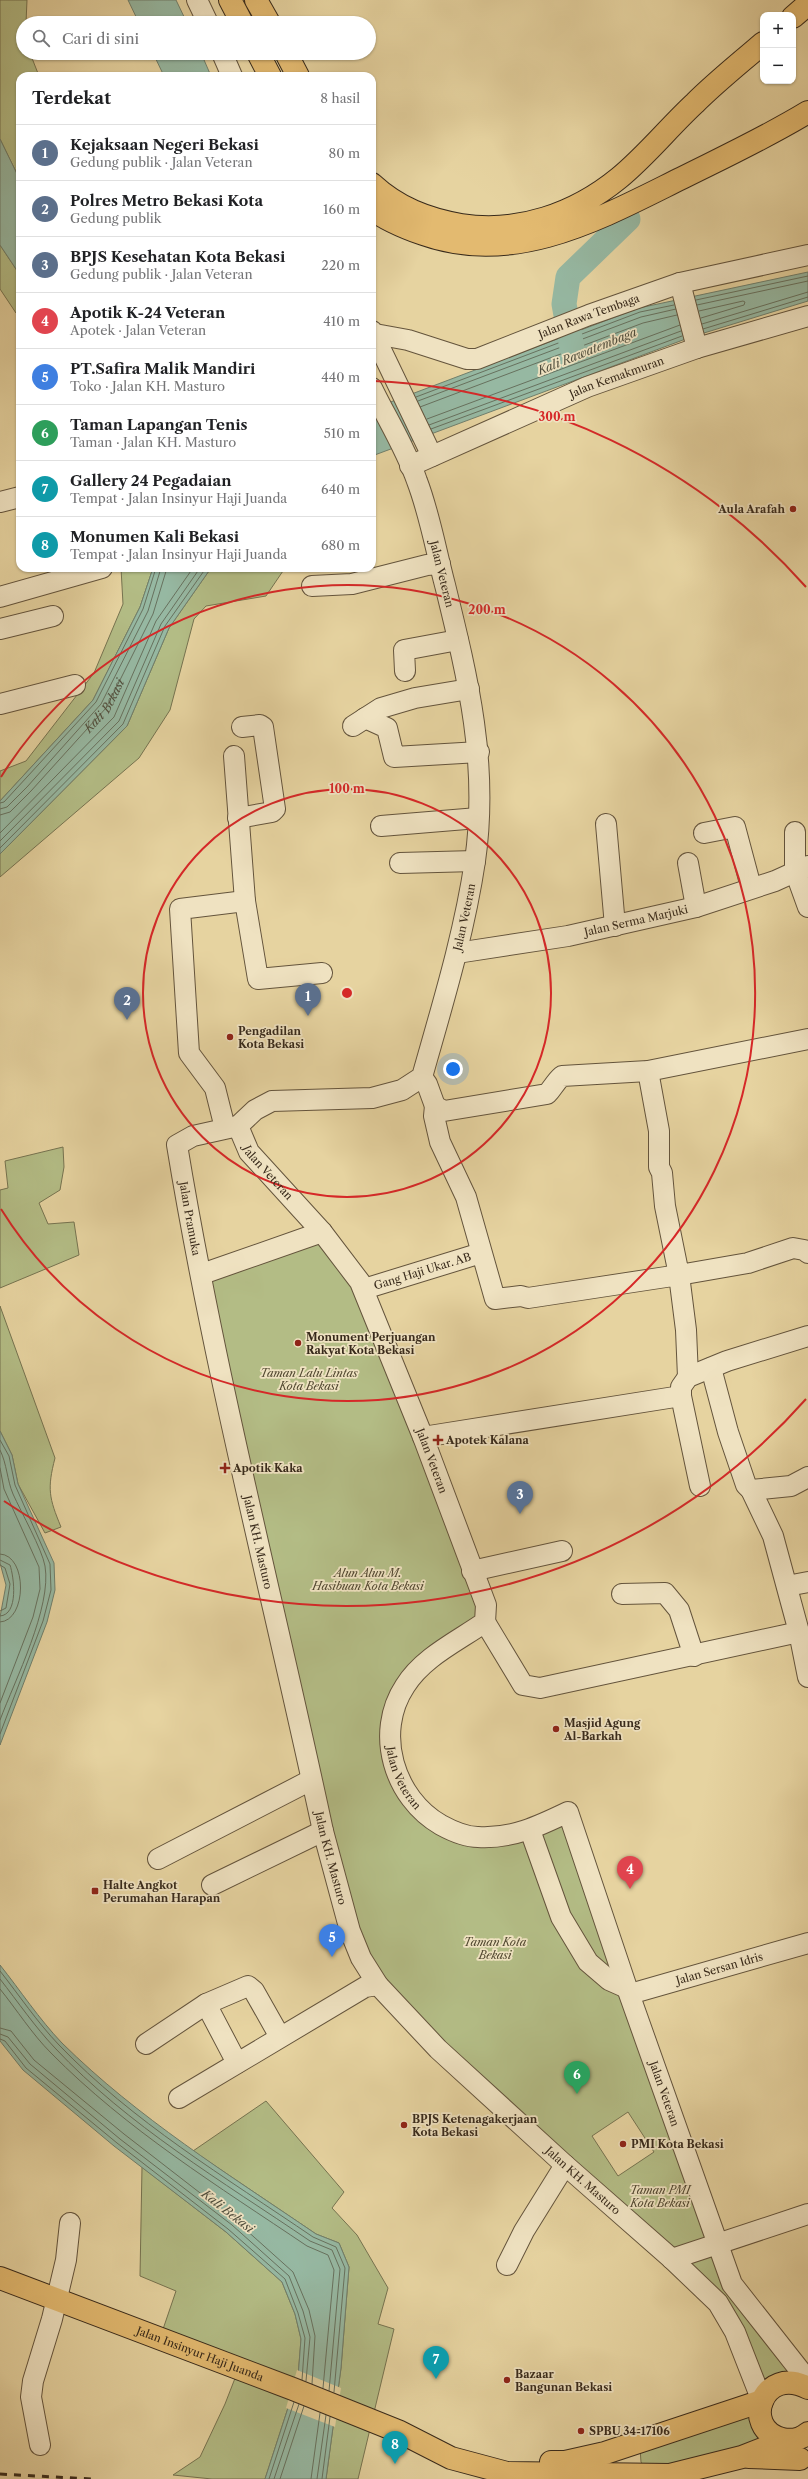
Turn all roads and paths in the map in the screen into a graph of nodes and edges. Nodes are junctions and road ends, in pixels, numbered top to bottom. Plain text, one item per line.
1 (197, 0) edge
2 (230, 0) edge
3 (256, 0) edge
4 (808, 4) edge
5 (796, 14) edge
6 (205, 16) edge
7 (238, 16) edge
8 (265, 16) edge
9 (760, 46) edge
10 (225, 60) edge
11 (262, 60) edge
12 (290, 60) edge
13 (230, 72) edge
14 (268, 72) edge
15 (296, 72) edge
16 (808, 112) edge
17 (376, 187) edge
18 (376, 211) edge
19 (808, 255) edge
20 (680, 286) junction
21 (808, 316) edge
22 (376, 337) edge
23 (376, 339) edge
24 (696, 345) junction
25 (376, 396) edge
26 (428, 448) junction
27 (414, 474) junction
28 (16, 498) edge
29 (0, 502) edge
30 (439, 560) junction
31 (71, 572) edge
32 (312, 586) dead end
33 (0, 597) edge
34 (53, 616) dead end
35 (0, 629) edge
36 (458, 640) junction
37 (405, 671) dead end
38 (75, 685) dead end
39 (469, 689) junction
40 (0, 704) edge
41 (242, 727) dead end
42 (479, 752) junction
43 (234, 756) dead end
44 (238, 818) junction
45 (478, 818) junction
46 (606, 824) dead end
47 (381, 826) dead end
48 (796, 832) dead end
49 (704, 833) dead end
50 (475, 861) junction
51 (400, 863) dead end
52 (688, 863) dead end
53 (802, 869) edge
54 (751, 887) junction
55 (245, 901) junction
56 (696, 907) junction
57 (808, 907) edge
58 (616, 926) junction
59 (457, 953) junction
60 (322, 973) dead end
61 (808, 1039) edge
62 (648, 1071) junction
63 (422, 1077) junction
64 (435, 1106) junction
65 (231, 1127) junction
66 (322, 1232) junction
67 (481, 1253) junction
68 (808, 1253) edge
69 (202, 1274) junction
70 (678, 1275) junction
71 (364, 1289) junction
72 (808, 1336) edge
73 (216, 1355) joint
74 (711, 1368) junction
75 (688, 1377) junction
76 (681, 1396) junction
77 (423, 1436) junction
78 (808, 1477) edge
79 (700, 1486) dead end
80 (751, 1490) junction
81 (562, 1551) dead end
82 (472, 1571) junction
83 (808, 1582) edge
84 (787, 1586) junction
85 (622, 1594) dead end
86 (485, 1622) junction
87 (799, 1632) junction
88 (694, 1656) junction
89 (808, 1677) edge
90 (311, 1780) junction
91 (530, 1830) junction
92 (323, 1831) junction
93 (158, 1860) dead end
94 (212, 1885) dead end
95 (808, 1942) edge
96 (378, 1985) junction
97 (628, 1991) junction
98 (206, 2004) junction
99 (280, 2037) junction
100 (146, 2044) dead end
101 (237, 2063) junction
102 (179, 2098) dead end
103 (565, 2165) junction
104 (808, 2214) edge
105 (70, 2223) dead end
106 (717, 2244) junction
107 (672, 2259) junction
108 (506, 2265) dead end
109 (0, 2278) edge
110 (56, 2299) junction
111 (758, 2319) junction
112 (735, 2332) junction
113 (808, 2387) edge
114 (762, 2401) junction
115 (400, 2432) junction
116 (794, 2438) edge
117 (643, 2439) junction
118 (40, 2445) dead end
119 (742, 2457) junction
120 (804, 2466) edge
121 (649, 2474) junction

1 - 6 street
2 - 7 main road
3 - 8 main road
4 - 5 main road
9 - 17 main road
10 - 13 street
11 - 14 main road
12 - 15 main road
16 - 18 main road
19 - 20 street, Jalan Rawa Tembaga
20 - 22 street, Jalan Rawa Tembaga
20 - 24 street
21 - 24 street, Jalan Kemakmuran
23 - 26 street
24 - 26 street, Jalan Kemakmuran
25 - 27 street, Jalan Veteran
26 - 27 street, Jalan Kemakmuran
27 - 30 street, Jalan Veteran
28 - 29 street
30 - 32 street
30 - 36 street, Jalan Veteran
31 - 33 street
34 - 35 street
36 - 37 street
36 - 39 street, Jalan Veteran
38 - 40 street
39 - 42 street, Jalan Veteran
39 - 42 street
41 - 44 street
42 - 45 street, Jalan Veteran
43 - 44 street
44 - 55 street
45 - 47 street
45 - 50 street, Jalan Veteran
46 - 58 street
48 - 53 street
49 - 54 street
50 - 51 street
50 - 59 street, Jalan Veteran
52 - 56 street
53 - 54 street, Jalan Serma Marjuki
53 - 57 street
54 - 56 street, Jalan Serma Marjuki
55 - 60 street
55 - 65 street, Jalan Veteran
56 - 58 street, Jalan Serma Marjuki
58 - 59 street, Jalan Serma Marjuki
59 - 63 street, Jalan Veteran
61 - 62 street
62 - 64 street
62 - 70 street
63 - 64 street
63 - 65 street
64 - 67 street
65 - 66 street, Jalan Veteran
65 - 69 street, Jalan Pramuka
66 - 69 street
66 - 71 street, Jalan Veteran
67 - 70 street
67 - 71 street, Gang Haji Ukar. AB
68 - 70 street
69 - 73 street, Jalan Pramuka
70 - 75 street
71 - 77 street, Jalan Veteran
72 - 74 street
73 - 90 street, Jalan KH. Masturo
74 - 75 street
74 - 80 street
75 - 76 street
76 - 77 street
76 - 79 street
77 - 82 street, Jalan Veteran
78 - 80 street
80 - 84 street
81 - 82 street
82 - 86 street, Jalan Veteran
83 - 84 street
84 - 87 street
85 - 88 street
86 - 88 street
86 - 91 street, Jalan Veteran
87 - 88 street
87 - 89 street
90 - 92 street, Jalan KH. Masturo
90 - 93 street
91 - 97 street
91 - 97 street, Jalan Veteran
92 - 94 street
92 - 96 street, Jalan KH. Masturo
95 - 97 street, Jalan Sersan Idris
96 - 99 street
96 - 103 street, Jalan KH. Masturo
97 - 106 street, Jalan Veteran
98 - 99 street
98 - 100 street
98 - 101 street
99 - 101 street
101 - 102 street
103 - 107 street, Jalan KH. Masturo
103 - 108 street
104 - 106 street
105 - 110 street
106 - 107 street
106 - 111 street, Jalan Veteran
107 - 112 street, Jalan KH. Masturo
109 - 110 main road, Jalan Insinyur Haji Juanda
110 - 115 main road, Jalan Insinyur Haji Juanda
110 - 118 street
111 - 112 street
111 - 113 street, Jalan Veteran
112 - 114 street, Jalan KH. Masturo
113 - 114 main road
114 - 116 main road
114 - 117 main road, Jalan Insinyur Haji Juanda
115 - 117 main road, Jalan Insinyur Haji Juanda
115 - 121 main road, Jalan Insinyur Haji Juanda
116 - 119 main road, Jalan Insinyur Haji Juanda
116 - 120 main road
117 - 121 main road
119 - 120 main road
119 - 121 main road, Jalan Insinyur Haji Juanda

